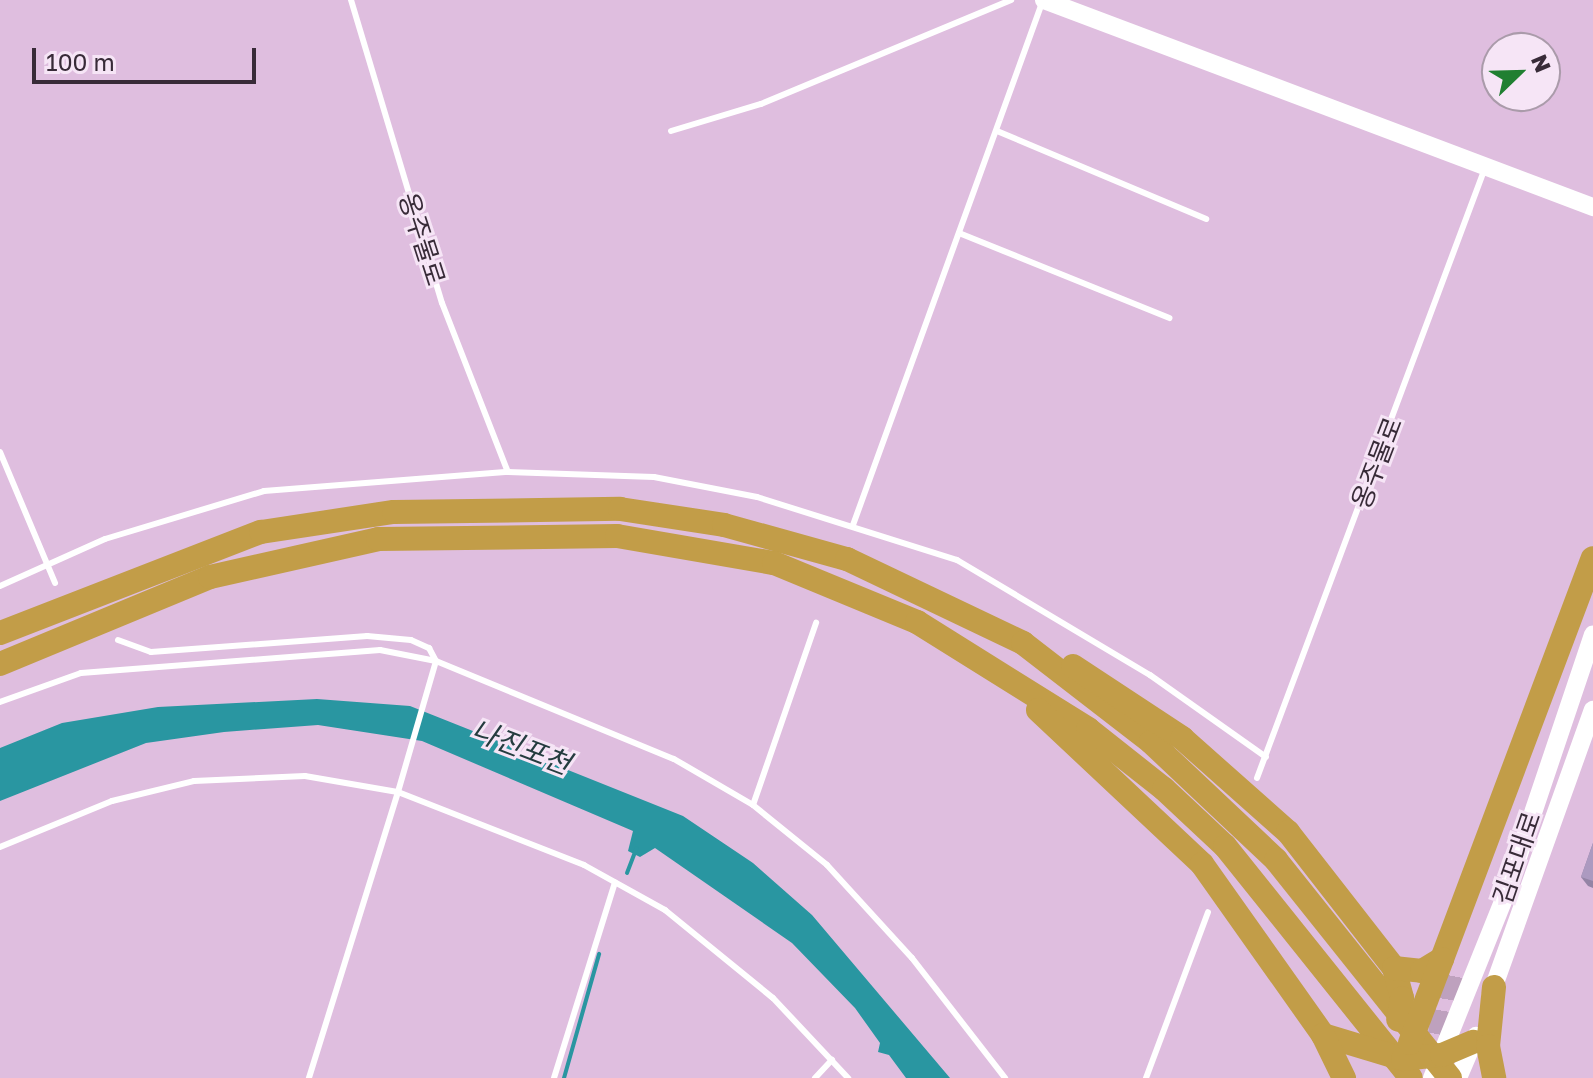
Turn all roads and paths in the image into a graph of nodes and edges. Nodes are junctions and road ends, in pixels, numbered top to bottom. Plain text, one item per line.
1 (351, 0) edge
2 (1011, 0) edge
3 (1043, 0) edge
4 (671, 131) dead end
5 (997, 131) junction
6 (1485, 168) junction
7 (1593, 207) edge
8 (1206, 219) dead end
9 (959, 233) junction
10 (1169, 318) dead end
11 (0, 452) edge
12 (508, 472) junction
13 (853, 525) junction
14 (1593, 558) edge
15 (46, 564) junction
16 (1593, 575) edge
17 (55, 583) dead end
18 (0, 586) edge
19 (816, 623) dead end
20 (0, 633) edge
21 (1593, 634) edge
22 (118, 640) dead end
23 (1023, 643) junction
24 (436, 661) junction
25 (983, 661) junction
26 (0, 664) edge
27 (0, 702) edge
28 (1593, 710) edge
29 (1266, 757) junction
30 (1257, 778) dead end
31 (398, 792) junction
32 (753, 805) junction
33 (0, 847) edge
34 (615, 882) junction
35 (1208, 912) dead end
36 (1447, 965) junction
37 (1394, 968) junction
38 (1494, 987) junction
39 (1323, 1035) junction
40 (1473, 1042) junction
41 (1357, 1049) junction
42 (832, 1060) junction
43 (1446, 1067) edge
44 (1405, 1071) edge
45 (309, 1078) edge
46 (554, 1078) edge
47 (815, 1078) edge
48 (848, 1078) edge
49 (1005, 1078) edge
50 (1146, 1078) edge
51 (1344, 1078) edge
52 (1432, 1078) edge
53 (1458, 1078) edge
54 (1494, 1078) edge

1 - 12 lane, 옹주물로
2 - 4 lane
3 - 5 lane
3 - 6 main road
5 - 8 lane
5 - 9 lane
6 - 7 main road
6 - 29 lane, 옹주물로
9 - 10 lane
9 - 13 lane
11 - 15 lane
12 - 13 lane
12 - 15 lane
13 - 29 lane
14 - 36 highway
15 - 17 lane
15 - 18 lane
16 - 36 highway
19 - 32 lane
20 - 23 highway
21 - 43 main road, 김포대로
22 - 24 lane
23 - 37 highway
23 - 43 highway
24 - 27 lane
24 - 31 lane
24 - 32 lane
25 - 26 highway
25 - 39 highway
25 - 44 highway
28 - 38 main road, 김포대로
29 - 30 lane, 옹주물로
31 - 33 lane
31 - 34 lane
31 - 45 lane
32 - 49 lane
34 - 42 lane
34 - 46 lane
35 - 50 lane
36 - 37 highway
36 - 44 highway
37 - 41 highway
38 - 40 main road, 김포대로
38 - 54 highway
39 - 41 highway
39 - 51 highway
40 - 43 highway
40 - 53 main road, 김포대로
41 - 44 highway
42 - 47 lane
42 - 48 lane
43 - 44 highway
43 - 52 main road, 김포대로

